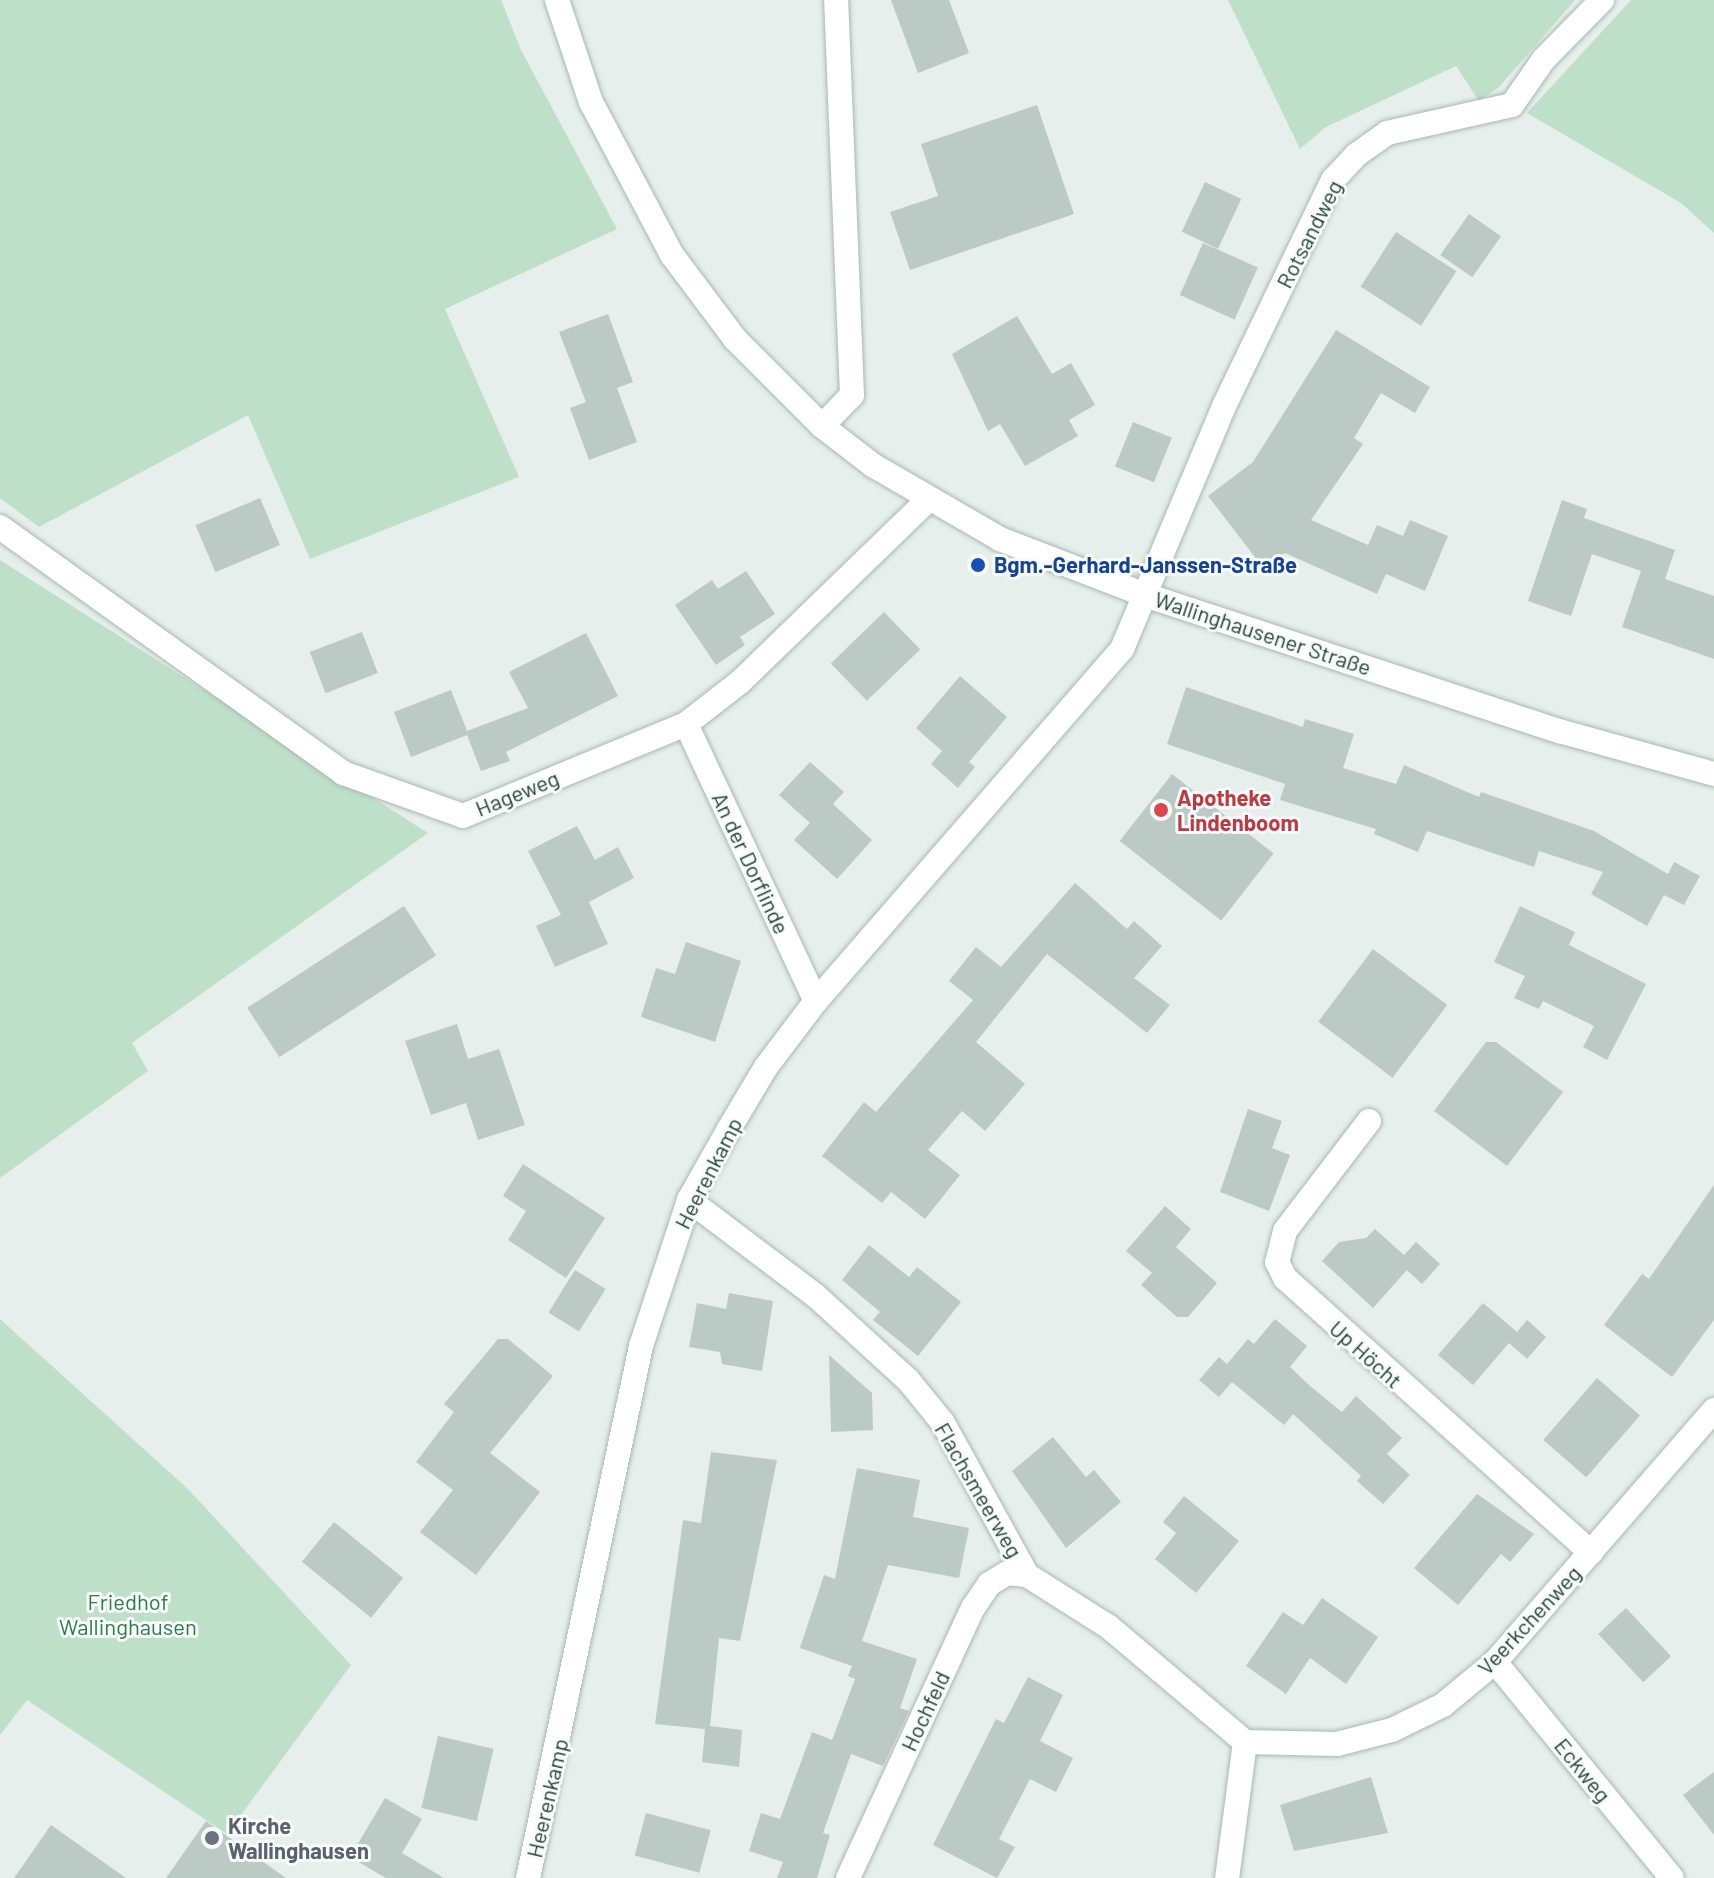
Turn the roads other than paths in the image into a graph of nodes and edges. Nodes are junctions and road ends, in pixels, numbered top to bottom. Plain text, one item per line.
1 (557, 0) edge
2 (836, 0) edge
3 (1602, 0) edge
4 (822, 426) junction
5 (928, 500) junction
6 (0, 527) edge
7 (1148, 596) junction
8 (686, 724) junction
9 (1714, 774) edge
10 (816, 1001) junction
11 (1369, 1121) dead end
12 (689, 1200) junction
13 (1714, 1410) edge
14 (1591, 1553) junction
15 (1027, 1575) junction
16 (1495, 1662) junction
17 (1245, 1742) junction
18 (528, 1878) edge
19 (848, 1878) edge
20 (1227, 1878) edge
21 (1672, 1878) edge

1 - 4 street, Wallinghausener Straße
2 - 4 street
3 - 7 street, Rotsandweg
4 - 5 street, Wallinghausener Straße
5 - 7 street, Wallinghausener Straße
5 - 8 street, Hageweg
6 - 8 street, Hageweg
7 - 9 street, Wallinghausener Straße
7 - 10 street, Heerenkamp
8 - 10 street, An der Dorflinde
10 - 12 street, Heerenkamp
11 - 14 street, Up Höcht
12 - 15 street, Flachsmeerweg
12 - 18 street, Heerenkamp
13 - 14 street, Veerkchenweg
14 - 16 street, Veerkchenweg
15 - 17 street, Flachsmeerweg
15 - 19 street, Hochfeld
16 - 17 street, Veerkchenweg
16 - 21 street, Eckweg
17 - 20 street

